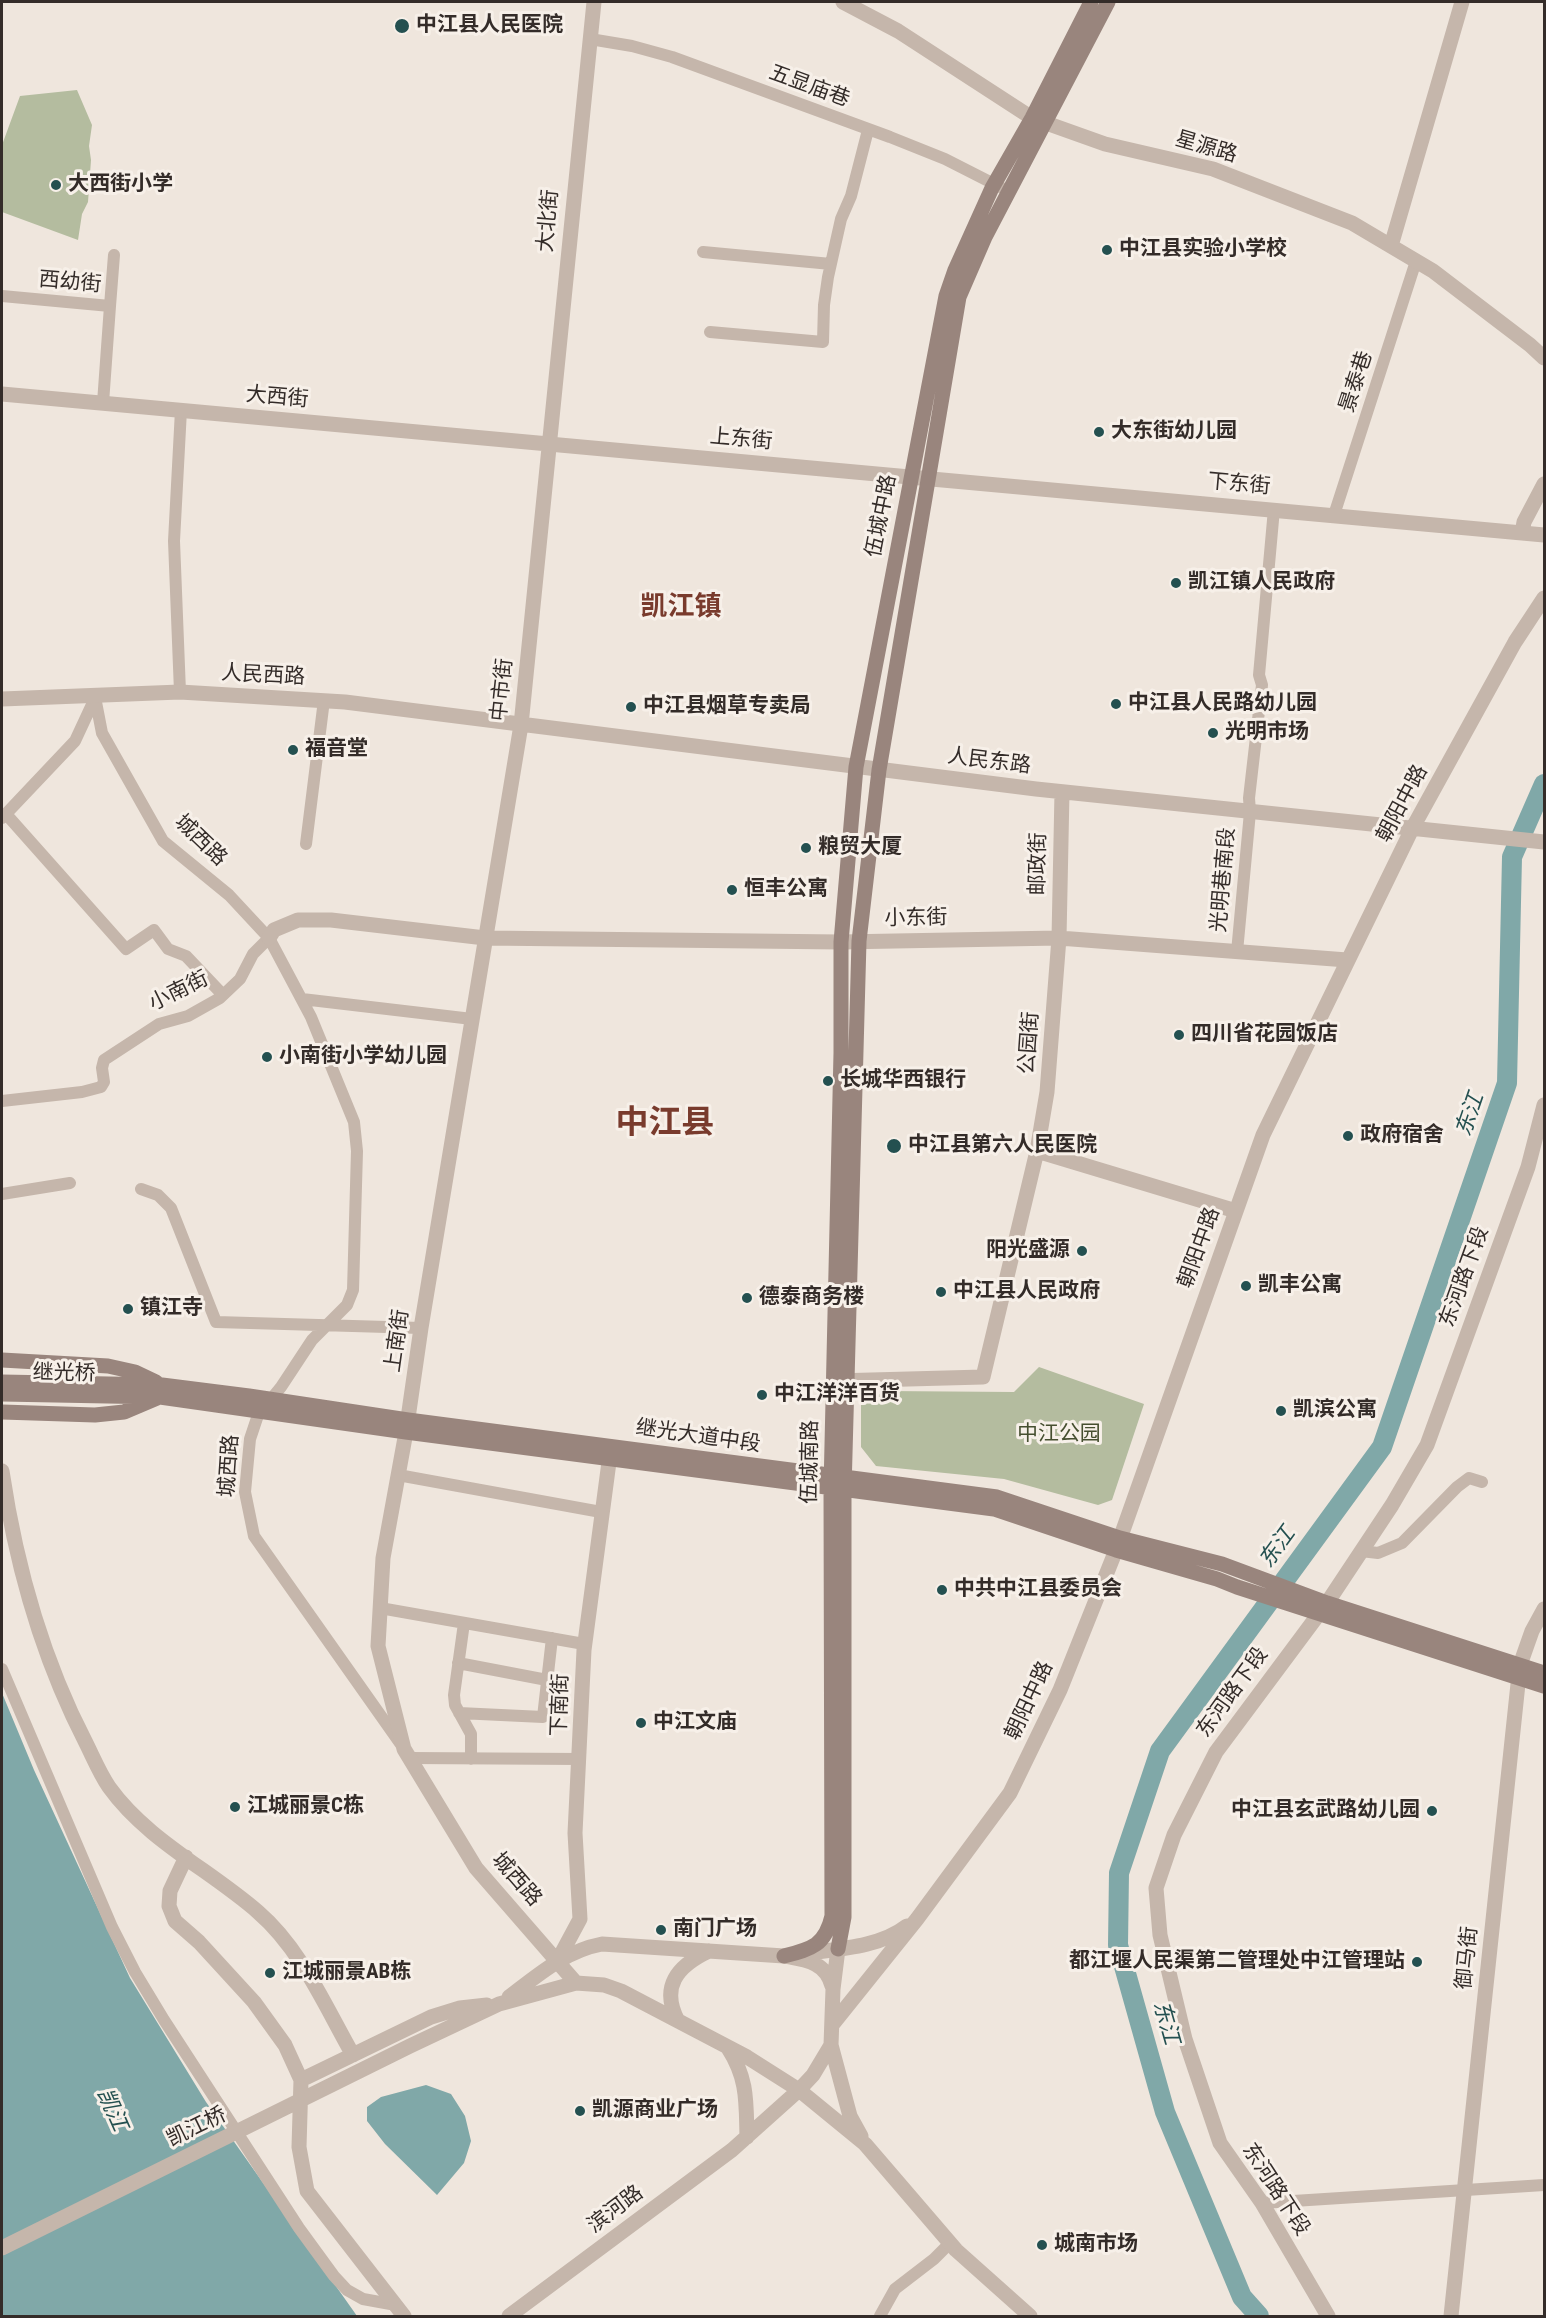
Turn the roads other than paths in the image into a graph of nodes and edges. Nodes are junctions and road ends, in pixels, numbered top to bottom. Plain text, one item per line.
1 (594, 2) edge
2 (843, 2) edge
3 (1090, 2) edge
4 (1108, 2) edge
5 (1462, 2) edge
6 (590, 39) junction
7 (1038, 120) junction
8 (868, 130) junction
9 (994, 184) junction
10 (1008, 192) junction
11 (1391, 246) junction
12 (703, 252) dead end
13 (114, 255) dead end
14 (1416, 261) junction
15 (831, 264) junction
16 (2, 296) edge
17 (110, 306) junction
18 (710, 332) dead end
19 (1545, 358) edge
20 (2, 394) edge
21 (103, 403) junction
22 (181, 410) junction
23 (549, 444) junction
24 (911, 476) junction
25 (929, 477) junction
26 (1545, 484) edge
27 (1274, 509) junction
28 (1334, 515) junction
29 (1522, 533) junction
30 (1545, 535) edge
31 (1545, 598) edge
32 (180, 692) junction
33 (95, 697) junction
34 (2, 699) edge
35 (324, 700) junction
36 (521, 725) junction
37 (856, 767) junction
38 (879, 770) junction
39 (1062, 792) junction
40 (1250, 812) junction
41 (4, 816) edge
42 (1412, 829) junction
43 (1545, 842) edge
44 (306, 844) dead end
45 (268, 938) junction
46 (486, 938) junction
47 (1059, 938) junction
48 (859, 941) junction
49 (841, 942) junction
50 (1238, 952) junction
51 (1347, 960) junction
52 (223, 995) junction
53 (302, 999) junction
54 (472, 1019) junction
55 (2, 1101) edge
56 (1545, 1105) edge
57 (1037, 1151) junction
58 (70, 1183) dead end
59 (141, 1189) dead end
60 (2, 1194) edge
61 (1236, 1211) junction
62 (329, 1324) junction
63 (421, 1328) junction
64 (2, 1360) edge
65 (841, 1381) junction
66 (2, 1382) edge
67 (126, 1389) junction
68 (161, 1391) junction
69 (2, 1394) edge
70 (266, 1405) junction
71 (2, 1412) edge
72 (407, 1426) junction
73 (611, 1453) junction
74 (2, 1471) edge
75 (398, 1475) junction
76 (1482, 1482) dead end
77 (838, 1483) junction
78 (601, 1512) junction
79 (1118, 1544) junction
80 (1361, 1551) junction
81 (380, 1608) junction
82 (1322, 1608) junction
83 (1545, 1610) edge
84 (464, 1623) junction
85 (552, 1638) junction
86 (584, 1644) junction
87 (458, 1663) junction
88 (2, 1669) edge
89 (1519, 1671) junction
90 (1545, 1673) edge
91 (547, 1680) junction
92 (1545, 1686) edge
93 (459, 1713) junction
94 (407, 1754) junction
95 (471, 1759) junction
96 (580, 1760) junction
97 (186, 1857) junction
98 (917, 1919) junction
99 (838, 1949) junction
100 (710, 1950) junction
101 (784, 1956) junction
102 (558, 1960) junction
103 (576, 1983) junction
104 (833, 1989) junction
105 (499, 2004) junction
106 (678, 2021) junction
107 (832, 2025) junction
108 (831, 2045) junction
109 (728, 2048) junction
110 (353, 2055) junction
111 (302, 2080) junction
112 (799, 2090) junction
113 (747, 2137) junction
114 (865, 2144) junction
115 (1545, 2185) edge
116 (1464, 2190) junction
117 (1262, 2203) junction
118 (950, 2243) junction
119 (2, 2247) edge
120 (400, 2311) edge
121 (509, 2316) edge
122 (880, 2316) edge
123 (1030, 2316) edge
124 (1328, 2316) edge
125 (1450, 2316) edge

1 - 6 street, 大北街
2 - 7 street, 星源路
3 - 7 main road
4 - 7 main road
5 - 11 street
6 - 8 street, 五显庙巷
6 - 23 street, 大北街
7 - 9 main road, 伍城中路
7 - 10 main road, 伍城中路
7 - 11 street, 星源路
8 - 9 street, 五显庙巷
8 - 15 street
9 - 10 street, 五显庙巷
9 - 24 main road, 伍城中路
10 - 25 main road, 伍城中路
11 - 14 street, 星源路
12 - 15 street
13 - 17 street
14 - 19 street, 星源路
14 - 28 street, 景泰巷
15 - 18 street
16 - 17 street, 西幼街
17 - 21 street, 西幼街
20 - 21 street, 大西街
21 - 22 street, 大西街
22 - 23 street, 大西街
22 - 32 street
23 - 24 street, 上东街
23 - 36 street, 中市街
24 - 25 street, 上东街
24 - 37 main road, 伍城中路
25 - 27 street, 下东街
25 - 38 main road, 伍城中路
26 - 29 street
27 - 28 street, 下东街
27 - 40 street, 光明巷南段
28 - 29 street, 下东街
29 - 30 street, 下东街
31 - 42 street, 朝阳中路
32 - 33 street, 人民西路
32 - 35 street, 人民西路
33 - 34 street, 人民西路
33 - 41 street
33 - 45 street, 城西路
35 - 36 street, 人民西路
35 - 44 street
36 - 37 street, 人民东路
36 - 46 street, 中市街
37 - 38 street, 人民东路
37 - 49 main road, 伍城中路
38 - 39 street, 人民东路
38 - 48 main road, 伍城中路
39 - 40 street, 人民东路
39 - 47 street, 邮政街
40 - 42 street, 人民东路
40 - 50 street, 光明巷南段
41 - 52 street
42 - 43 street, 人民东路
42 - 51 street, 朝阳中路
45 - 46 street, 小南街
45 - 52 street, 小南街
45 - 53 street, 城西路
46 - 49 street, 小东街
46 - 54 street, 上南街
47 - 48 street, 小东街
47 - 50 street, 小东街
47 - 57 street, 公园街
48 - 49 street, 小东街
48 - 65 main road, 伍城南路
49 - 65 main road, 伍城南路
50 - 51 street, 小东街
51 - 61 street, 朝阳中路
52 - 55 street, 小南街
53 - 54 street
53 - 62 street, 城西路
54 - 63 street, 上南街
56 - 80 street, 东河路下段
57 - 61 street
57 - 65 street, 公园街
58 - 60 street
59 - 62 street
61 - 79 street, 朝阳中路
62 - 63 street
62 - 70 street, 城西路
63 - 72 street, 上南街
64 - 68 main road
65 - 77 main road, 伍城南路
66 - 67 main road, 继光桥
67 - 68 main road
67 - 69 main road, 继光桥
68 - 70 main road, 继光大道中段
68 - 71 main road
70 - 72 main road, 继光大道中段
70 - 94 street, 城西路
72 - 73 main road, 继光大道中段
72 - 75 street, 上南街
73 - 77 main road, 继光大道中段
73 - 78 street, 下南街
74 - 97 street
75 - 78 street
75 - 81 street, 上南街
76 - 80 street
77 - 79 main road, 继光大道中段
77 - 99 main road, 伍城南路
77 - 101 main road, 伍城南路
78 - 86 street, 下南街
79 - 82 main road, 继光大道中段
79 - 82 main road, 继光大道中段
79 - 98 street, 朝阳中路
80 - 82 street, 东河路下段
81 - 84 street
81 - 94 street, 上南街
82 - 89 main road
82 - 117 street, 东河路下段
83 - 89 street, 御马街
84 - 85 street
84 - 87 street
85 - 86 street
85 - 91 street
86 - 96 street, 下南街
87 - 91 street
87 - 93 street
88 - 120 street
89 - 90 main road
89 - 92 main road
89 - 116 street, 御马街
91 - 93 street
93 - 95 street
94 - 95 street
94 - 102 street, 城西路
95 - 96 street
96 - 102 street, 下南街
97 - 110 street
97 - 111 street
98 - 99 street
98 - 107 street, 朝阳中路
99 - 101 street
99 - 104 street
100 - 101 street
100 - 102 street
100 - 106 street
101 - 104 street
102 - 103 street, 城西路
102 - 105 street
103 - 105 street
103 - 106 street
104 - 107 street
105 - 110 street
105 - 119 street, 凯江桥
106 - 109 street
107 - 108 street
108 - 112 street, 滨河路
108 - 114 street
109 - 112 street
109 - 113 street
110 - 111 street
111 - 120 street
112 - 113 street, 滨河路
112 - 114 street
113 - 121 street, 滨河路
114 - 118 street
115 - 116 street
116 - 117 street
116 - 125 street, 御马街
117 - 124 street, 东河路下段
118 - 122 street
118 - 123 street

